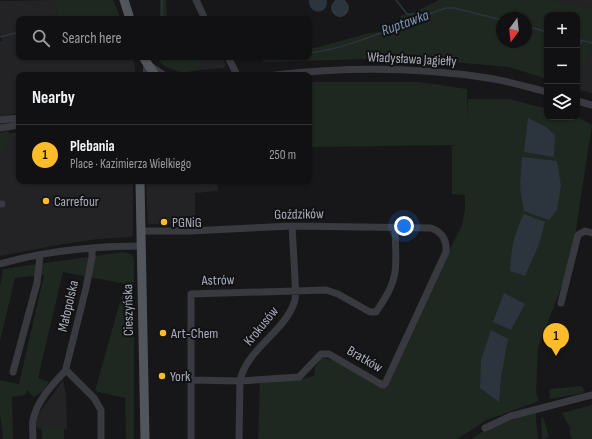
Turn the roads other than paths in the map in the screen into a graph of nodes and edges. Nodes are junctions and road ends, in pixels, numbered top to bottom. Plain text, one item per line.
1 (124, 0) edge
2 (196, 0) edge
3 (129, 16) edge
4 (204, 16) edge
5 (230, 60) edge
6 (145, 61) edge
7 (146, 72) edge
8 (148, 72) edge
9 (153, 72) edge
10 (160, 72) edge
11 (236, 72) edge
12 (298, 72) edge
13 (544, 91) edge
14 (580, 102) edge
15 (592, 105) edge
16 (16, 118) edge
17 (0, 120) edge
18 (16, 125) edge
19 (0, 128) edge
20 (140, 184) edge
21 (292, 226) junction
22 (395, 228) junction
23 (141, 230) junction
24 (592, 233) edge
25 (141, 246) junction
26 (446, 246) joint
27 (92, 248) junction
28 (40, 255) junction
29 (0, 264) edge
30 (295, 291) junction
31 (561, 303) dead end
32 (66, 370) junction
33 (13, 372) dead end
34 (191, 380) junction
35 (240, 381) junction
36 (592, 395) edge
37 (485, 428) dead end
38 (33, 439) edge
39 (101, 439) edge
40 (145, 439) edge
41 (191, 439) edge
42 (239, 439) edge

1 - 3 main road
2 - 4 street
5 - 11 street
6 - 7 street
6 - 8 main road
6 - 9 main road
6 - 10 street
12 - 13 street, Władysława Jagiełły
14 - 15 street
16 - 17 street
18 - 19 street
20 - 23 main road, Cieszyńska
21 - 22 street, Goździków
21 - 23 street, Goździków
21 - 30 street, Krokusów
22 - 26 street, Goździków
22 - 30 street
23 - 25 main road, Cieszyńska
24 - 31 street
25 - 27 street
25 - 40 main road, Cieszyńska
26 - 35 street, Bratków
27 - 28 street
27 - 32 street, Małopolska
28 - 29 street
28 - 33 street
30 - 34 street, Astrów
30 - 35 street, Krokusów
32 - 38 street, Małopolska
32 - 39 street
34 - 35 street, Bratków
34 - 41 street, Astrów
35 - 42 street, Krokusów
36 - 37 street

